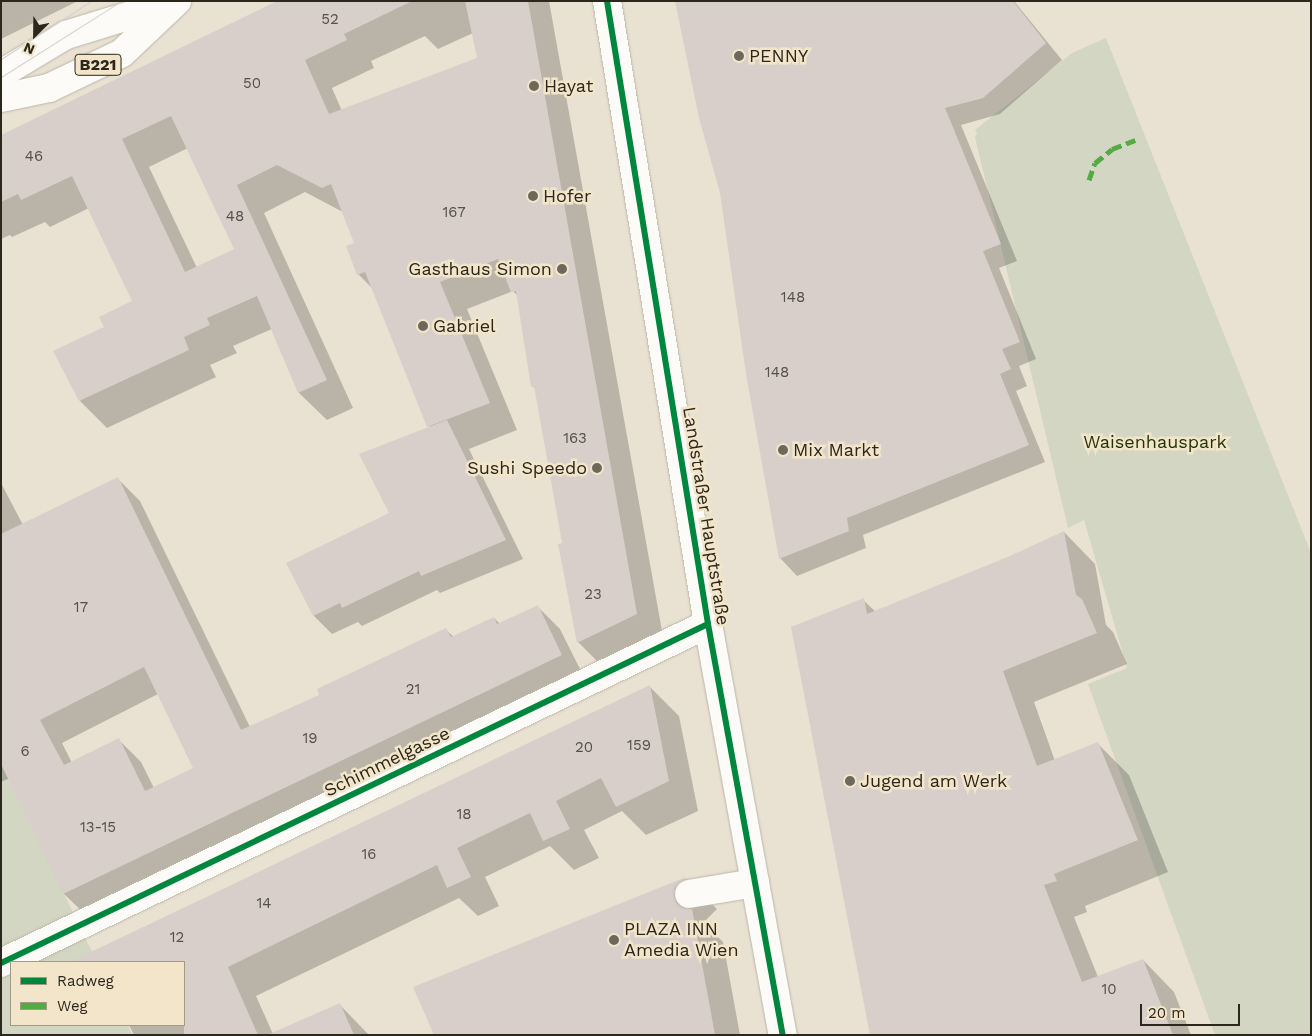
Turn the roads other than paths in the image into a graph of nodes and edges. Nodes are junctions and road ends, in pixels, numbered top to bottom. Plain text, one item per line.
1 (176, 1) edge
2 (607, 1) edge
3 (1, 74) edge
4 (1, 98) edge
5 (708, 624) junction
6 (756, 883) junction
7 (689, 894) dead end
8 (1, 963) edge
9 (783, 1035) edge

1 - 3 main road, B221
1 - 4 main road, B221
2 - 5 main road, Landstraßer Hauptstraße
5 - 6 main road, Landstraßer Hauptstraße
5 - 8 main road, Schimmelgasse
6 - 7 main road
6 - 9 main road, Landstraßer Hauptstraße

